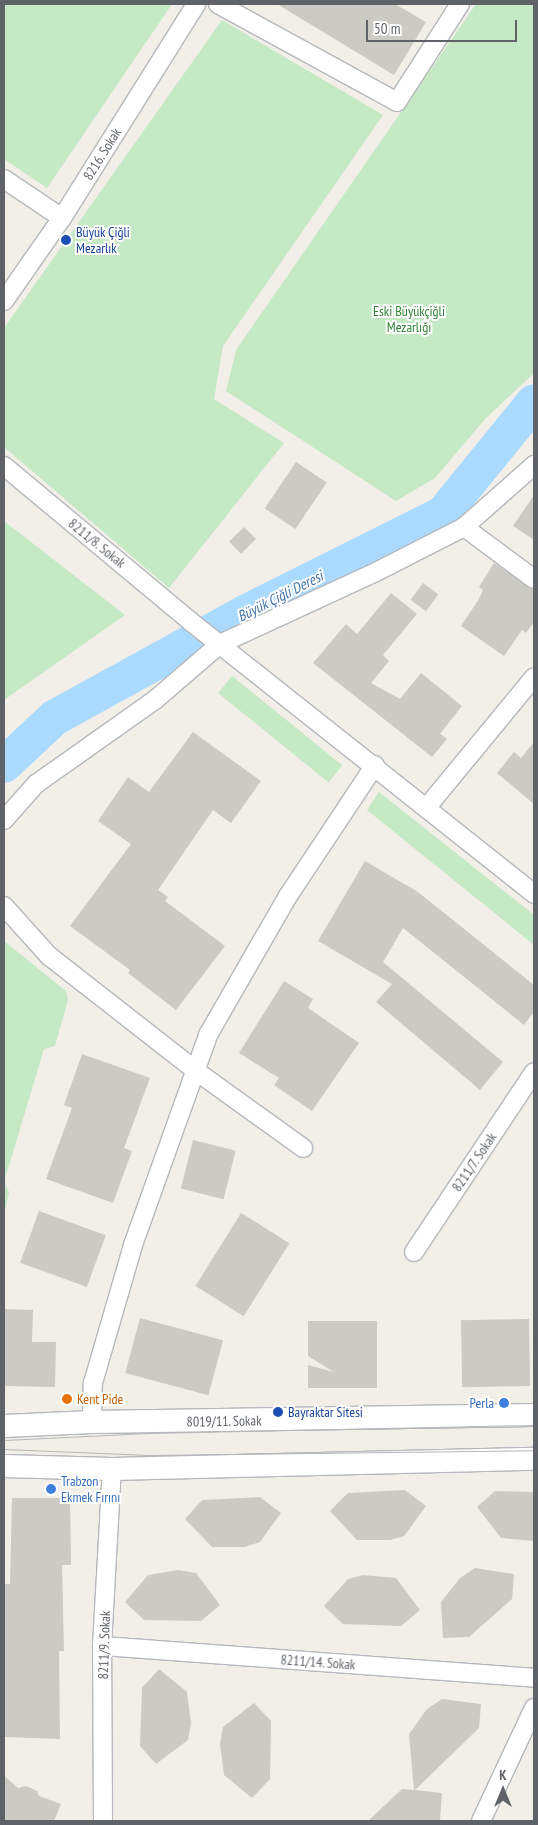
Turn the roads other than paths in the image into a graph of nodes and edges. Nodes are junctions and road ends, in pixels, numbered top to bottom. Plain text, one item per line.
1 (196, 4) edge
2 (218, 4) edge
3 (460, 4) edge
4 (4, 179) edge
5 (62, 218) junction
6 (4, 301) edge
7 (534, 465) edge
8 (4, 466) edge
9 (464, 527) junction
10 (534, 580) edge
11 (220, 644) junction
12 (534, 677) edge
13 (375, 765) junction
14 (427, 807) junction
15 (4, 820) edge
16 (534, 894) edge
17 (4, 906) edge
18 (196, 1071) junction
19 (534, 1072) edge
20 (303, 1148) dead end
21 (414, 1252) dead end
22 (534, 1415) edge
23 (92, 1422) junction
24 (4, 1426) edge
25 (534, 1459) edge
26 (4, 1466) edge
27 (112, 1469) junction
28 (102, 1646) junction
29 (534, 1678) edge
30 (534, 1708) edge
31 (103, 1821) edge
32 (481, 1821) edge

1 - 5 street, 8216. Sokak
2 - 3 street
4 - 5 street
5 - 6 street, 8216. Sokak
7 - 9 street
8 - 11 street, 8211/8. Sokak
9 - 10 street
9 - 11 street
11 - 13 street, 8211/8. Sokak
11 - 15 street
12 - 14 street
13 - 14 street, 8211/8. Sokak
13 - 18 street
14 - 16 street, 8211/8. Sokak
17 - 18 street
18 - 20 street
18 - 23 street
19 - 21 street, 8211/7. Sokak
22 - 23 street, 8019/11. Sokak
23 - 24 street, 8019/11. Sokak
25 - 27 street
26 - 27 street
27 - 28 street, 8211/9. Sokak
28 - 29 street, 8211/14. Sokak
28 - 31 street, 8211/9. Sokak
30 - 32 street

